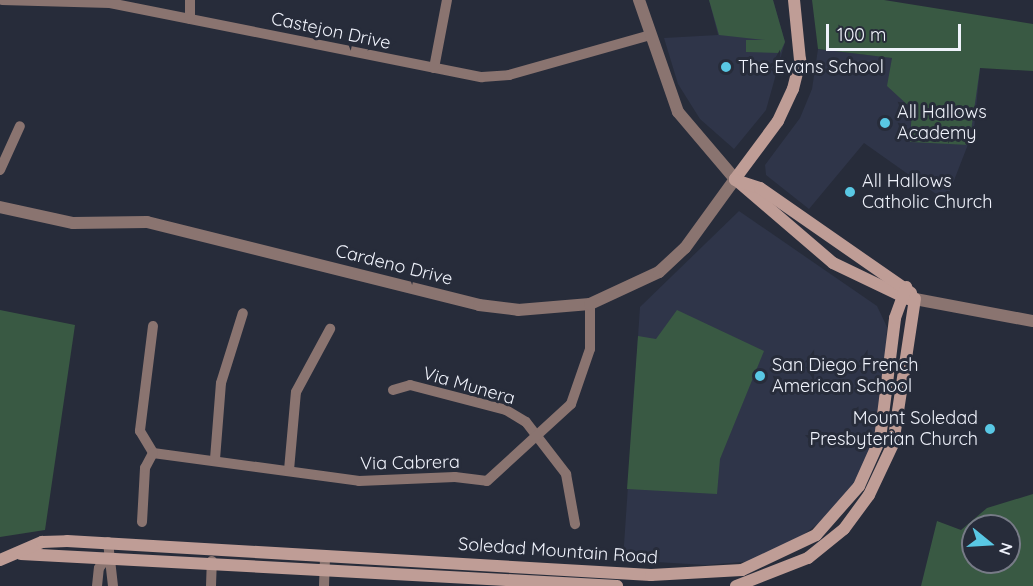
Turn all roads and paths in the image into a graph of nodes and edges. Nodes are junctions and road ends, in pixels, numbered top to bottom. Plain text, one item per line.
1 (2, 0) edge
2 (190, 0) edge
3 (447, 0) edge
4 (639, 0) edge
5 (794, 0) edge
6 (190, 19) junction
7 (650, 36) junction
8 (434, 68) junction
9 (20, 126) dead end
10 (0, 170) edge
11 (735, 179) junction
12 (0, 207) edge
13 (904, 293) junction
14 (915, 299) junction
15 (590, 304) junction
16 (243, 313) dead end
17 (1033, 321) edge
18 (153, 326) dead end
19 (330, 329) dead end
20 (393, 390) dead end
21 (540, 436) junction
22 (153, 453) junction
23 (215, 459) junction
24 (289, 470) junction
25 (142, 522) dead end
26 (575, 525) dead end
27 (108, 542) junction
28 (20, 554) junction
29 (108, 556) junction
30 (325, 556) junction
31 (0, 560) edge
32 (212, 561) junction
33 (324, 569) junction
34 (97, 586) edge
35 (113, 586) edge
36 (211, 586) edge
37 (324, 586) edge
38 (617, 586) edge
39 (736, 586) edge

1 - 6 street, Castejon Drive
2 - 6 street
3 - 8 street
4 - 7 street
5 - 11 main road
6 - 8 street, Castejon Drive
7 - 8 street, Castejon Drive
7 - 11 street
9 - 10 street
11 - 13 main road
11 - 13 main road
11 - 15 street, Cardeno Drive
12 - 15 street, Cardeno Drive
13 - 14 main road
13 - 30 main road, Soledad Mountain Road
14 - 17 street
14 - 39 main road
15 - 21 street, Via Cabrera
16 - 23 street
18 - 22 street
19 - 24 street
20 - 21 street, Via Munera
21 - 24 street, Via Cabrera
21 - 26 street, Via Munera
22 - 23 street, Via Cabrera
22 - 25 street
23 - 24 street, Via Cabrera
27 - 28 main road, Soledad Mountain Road
27 - 29 street
27 - 30 main road, Soledad Mountain Road
28 - 29 main road, Soledad Mountain Road
28 - 31 main road, Soledad Mountain Road
29 - 32 main road, Soledad Mountain Road
29 - 34 street
29 - 35 street
30 - 33 street
32 - 33 main road, Soledad Mountain Road
32 - 36 street
33 - 37 street
33 - 38 main road, Soledad Mountain Road

